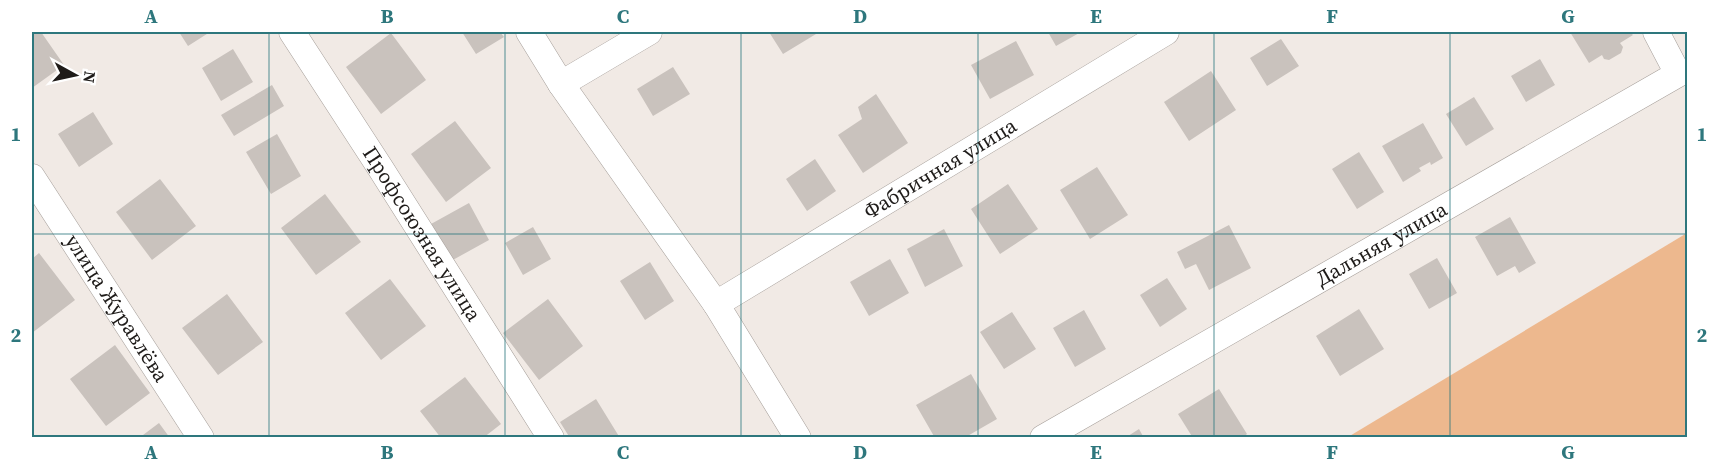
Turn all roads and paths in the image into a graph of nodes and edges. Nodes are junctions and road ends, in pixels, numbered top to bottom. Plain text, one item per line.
1 (292, 32) edge
2 (529, 32) edge
3 (649, 32) edge
4 (1166, 32) edge
5 (1656, 32) edge
6 (561, 84) junction
7 (33, 183) edge
8 (716, 304) junction
9 (201, 438) edge
10 (551, 438) edge
11 (798, 438) edge
12 (1043, 438) edge

1 - 10 street, Профсоюзная улица
2 - 6 street
3 - 6 street
4 - 8 street, Фабричная улица
5 - 12 street, Дальняя улица
6 - 8 street
7 - 9 street, улица Журавлёва
8 - 11 street

